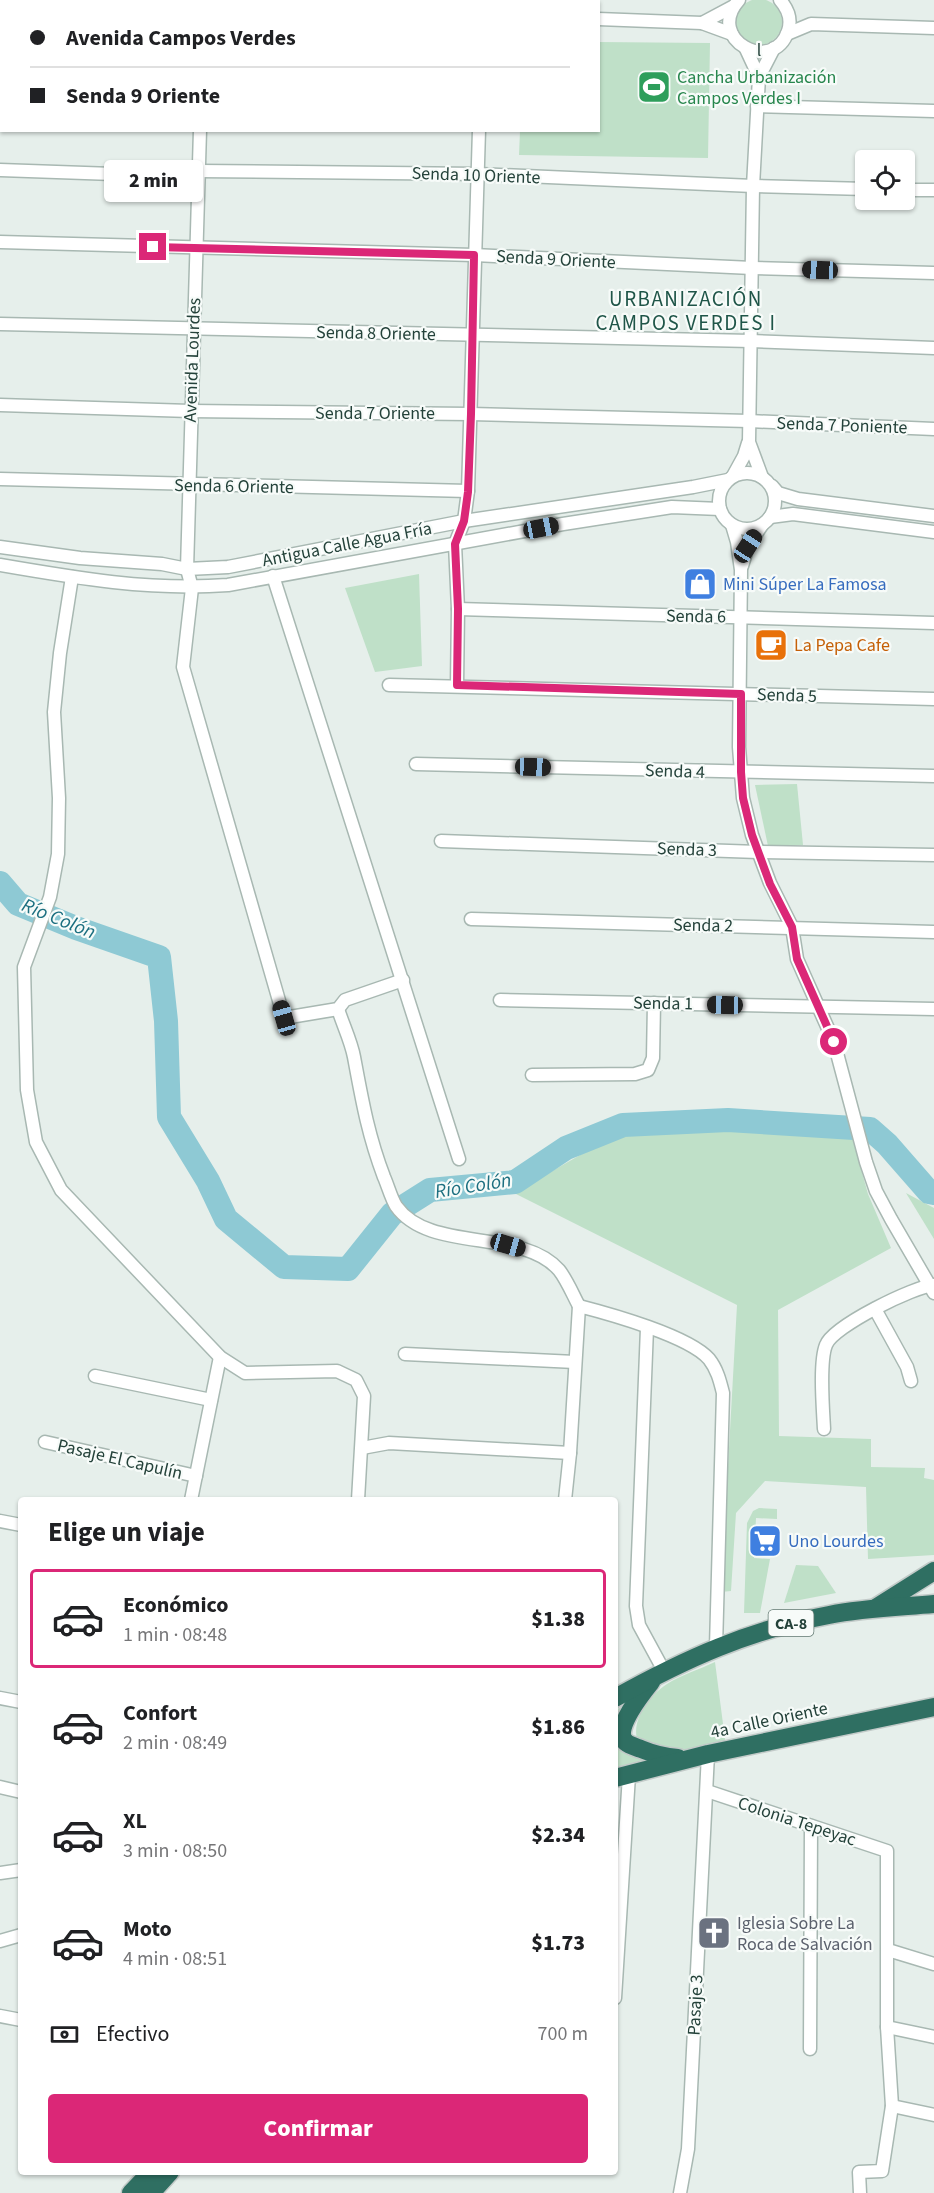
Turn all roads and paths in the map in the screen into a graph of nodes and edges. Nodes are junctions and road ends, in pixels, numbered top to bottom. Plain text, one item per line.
1 (736, 3) edge
2 (784, 4) edge
3 (600, 19) edge
4 (702, 23) junction
5 (811, 24) junction
6 (934, 28) edge
7 (732, 34) junction
8 (787, 34) junction
9 (774, 48) junction
10 (746, 49) junction
11 (759, 77) junction
12 (757, 106) junction
13 (934, 111) edge
14 (200, 132) edge
15 (479, 132) edge
16 (0, 171) edge
17 (198, 174) junction
18 (478, 174) junction
19 (753, 186) junction
20 (855, 189) edge
21 (915, 190) edge
22 (934, 190) edge
23 (0, 242) edge
24 (196, 248) junction
25 (474, 255) junction
26 (752, 268) junction
27 (934, 273) edge
28 (0, 324) edge
29 (194, 330) junction
30 (472, 335) junction
31 (751, 341) junction
32 (934, 348) edge
33 (0, 405) edge
34 (190, 411) junction
35 (471, 414) junction
36 (749, 421) junction
37 (934, 429) edge
38 (749, 442) junction
39 (730, 478) junction
40 (765, 479) junction
41 (0, 480) edge
42 (189, 485) junction
43 (468, 492) junction
44 (720, 509) junction
45 (934, 516) edge
46 (464, 521) junction
47 (766, 521) junction
48 (732, 525) junction
49 (934, 532) edge
50 (455, 544) junction
51 (0, 547) edge
52 (0, 565) edge
53 (187, 569) junction
54 (741, 570) junction
55 (273, 576) junction
56 (72, 577) junction
57 (192, 588) junction
58 (458, 609) junction
59 (741, 617) junction
60 (934, 623) edge
61 (389, 685) dead end
62 (457, 685) junction
63 (741, 694) junction
64 (934, 699) edge
65 (416, 764) dead end
66 (741, 772) junction
67 (934, 777) edge
68 (441, 841) dead end
69 (758, 852) junction
70 (934, 855) edge
71 (471, 919) dead end
72 (792, 927) junction
73 (934, 932) edge
74 (403, 980) junction
75 (500, 1000) dead end
76 (654, 1003) junction
77 (819, 1007) junction
78 (338, 1009) junction
79 (934, 1009) edge
80 (532, 1075) dead end
81 (459, 1159) dead end
82 (932, 1288) edge
83 (579, 1306) junction
84 (875, 1309) junction
85 (647, 1328) junction
86 (405, 1354) dead end
87 (220, 1357) junction
88 (575, 1362) junction
89 (95, 1376) dead end
90 (912, 1381) dead end
91 (211, 1400) junction
92 (824, 1429) dead end
93 (45, 1442) dead end
94 (362, 1448) junction
95 (570, 1453) junction
96 (196, 1476) junction
97 (192, 1497) edge
98 (358, 1497) edge
99 (565, 1497) edge
100 (0, 1521) edge
101 (18, 1524) edge
102 (934, 1572) edge
103 (934, 1604) edge
104 (875, 1609) junction
105 (716, 1647) junction
106 (660, 1673) junction
107 (618, 1696) edge
108 (0, 1698) edge
109 (18, 1701) edge
110 (934, 1707) edge
111 (708, 1754) junction
112 (688, 1759) junction
113 (622, 1776) edge
114 (0, 1787) edge
115 (18, 1791) edge
116 (706, 1791) junction
117 (811, 1826) junction
118 (18, 1870) edge
119 (0, 1873) edge
120 (618, 1903) edge
121 (18, 1936) edge
122 (0, 1941) edge
123 (888, 1950) junction
124 (934, 1964) edge
125 (0, 2016) edge
126 (18, 2019) edge
127 (887, 2027) junction
128 (934, 2037) edge
129 (810, 2049) dead end
130 (892, 2106) junction
131 (934, 2115) edge
132 (148, 2175) edge
133 (167, 2175) edge
134 (131, 2193) edge
135 (151, 2193) edge
136 (680, 2193) edge
137 (860, 2193) edge

1 - 4 street
1 - 7 street, l
2 - 5 street
2 - 8 street, l
3 - 4 street
4 - 7 street
5 - 6 street
5 - 8 street
7 - 10 street, l
8 - 9 street, l
9 - 10 street, l
9 - 11 street
10 - 11 street
11 - 12 street
12 - 13 street
12 - 19 street
14 - 17 street, Avenida Lourdes
15 - 18 street
16 - 17 street, Senda 10 Oriente
17 - 18 street, Senda 10 Oriente
17 - 24 street, Avenida Lourdes
18 - 19 street, Senda 10 Oriente
18 - 25 street
19 - 20 street, Senda 10 Oriente
19 - 26 street
21 - 22 street
23 - 24 street, Senda 9 Oriente
24 - 25 street, Senda 9 Oriente
24 - 29 street, Avenida Lourdes
25 - 26 street, Senda 9 Oriente
25 - 30 street
26 - 27 street, Senda 9 Oriente
26 - 31 street
28 - 29 street, Senda 8 Oriente
29 - 30 street, Senda 8 Oriente
29 - 34 street, Avenida Lourdes
30 - 31 street, Senda 8 Oriente
30 - 35 street
31 - 32 street, Senda 8 Oriente
31 - 36 street
33 - 34 street, Senda 7 Oriente
34 - 35 street, Senda 7 Oriente
34 - 42 street, Avenida Lourdes
35 - 36 street, Senda 7 Oriente
35 - 43 street
36 - 37 street, Senda 7 Poniente
36 - 38 street
38 - 39 street
38 - 40 street
39 - 40 street
39 - 44 street
39 - 46 street, Antigua Calle Agua Fría
40 - 45 street
40 - 47 street
41 - 42 street, Senda 6 Oriente
42 - 43 street, Senda 6 Oriente
42 - 53 street, Avenida Lourdes
43 - 46 street
44 - 48 street
44 - 50 street, Antigua Calle Agua Fría
46 - 50 street
46 - 53 street, Antigua Calle Agua Fría
47 - 48 street
47 - 49 street
47 - 54 street
48 - 54 street
50 - 55 street, Antigua Calle Agua Fría
50 - 58 street
51 - 53 street, Antigua Calle Agua Fría
52 - 56 street, Antigua Calle Agua Fría
53 - 57 street, Avenida Lourdes
54 - 59 street
55 - 57 street, Antigua Calle Agua Fría
55 - 74 street
56 - 57 street, Antigua Calle Agua Fría
56 - 87 street
57 - 78 street
58 - 59 street, Senda 6
58 - 62 street
59 - 60 street, Senda 6
59 - 63 street
61 - 62 street, Senda 5
62 - 63 street, Senda 5
63 - 64 street, Senda 5
63 - 66 street
65 - 66 street, Senda 4
66 - 67 street, Senda 4
66 - 69 street
68 - 69 street, Senda 3
69 - 70 street, Senda 3
69 - 72 street
71 - 72 street, Senda 2
72 - 73 street, Senda 2
72 - 77 street
74 - 78 street
74 - 81 street
75 - 76 street, Senda 1
76 - 77 street, Senda 1
76 - 80 street
77 - 79 street, Senda 1
77 - 82 street
78 - 83 street
82 - 84 street
83 - 85 street
83 - 88 street
84 - 90 street
84 - 92 street
85 - 105 street
85 - 106 street
86 - 88 street
87 - 91 street
87 - 94 street
88 - 95 street
89 - 91 street
91 - 96 street
93 - 96 street, Pasaje El Capulín
94 - 95 street
94 - 98 street
95 - 99 street
96 - 97 street
100 - 101 street
102 - 104 highway
103 - 104 highway, CA-8
104 - 105 highway, CA-8
105 - 106 highway, CA-8
106 - 107 highway, CA-8
106 - 112 highway
108 - 109 street
110 - 111 highway, 4a Calle Oriente
111 - 112 highway, 4a Calle Oriente
111 - 116 street, Pasaje 3
112 - 113 highway, 4a Calle Oriente
113 - 120 street
114 - 115 street
116 - 117 street, Colonia Tepeyac
116 - 136 street, Pasaje 3
117 - 123 street, Colonia Tepeyac
117 - 129 street
118 - 119 street
121 - 122 street
123 - 124 street
123 - 127 street
125 - 126 street
127 - 128 street
127 - 130 street
130 - 131 street
130 - 137 street
132 - 134 highway
133 - 135 highway

